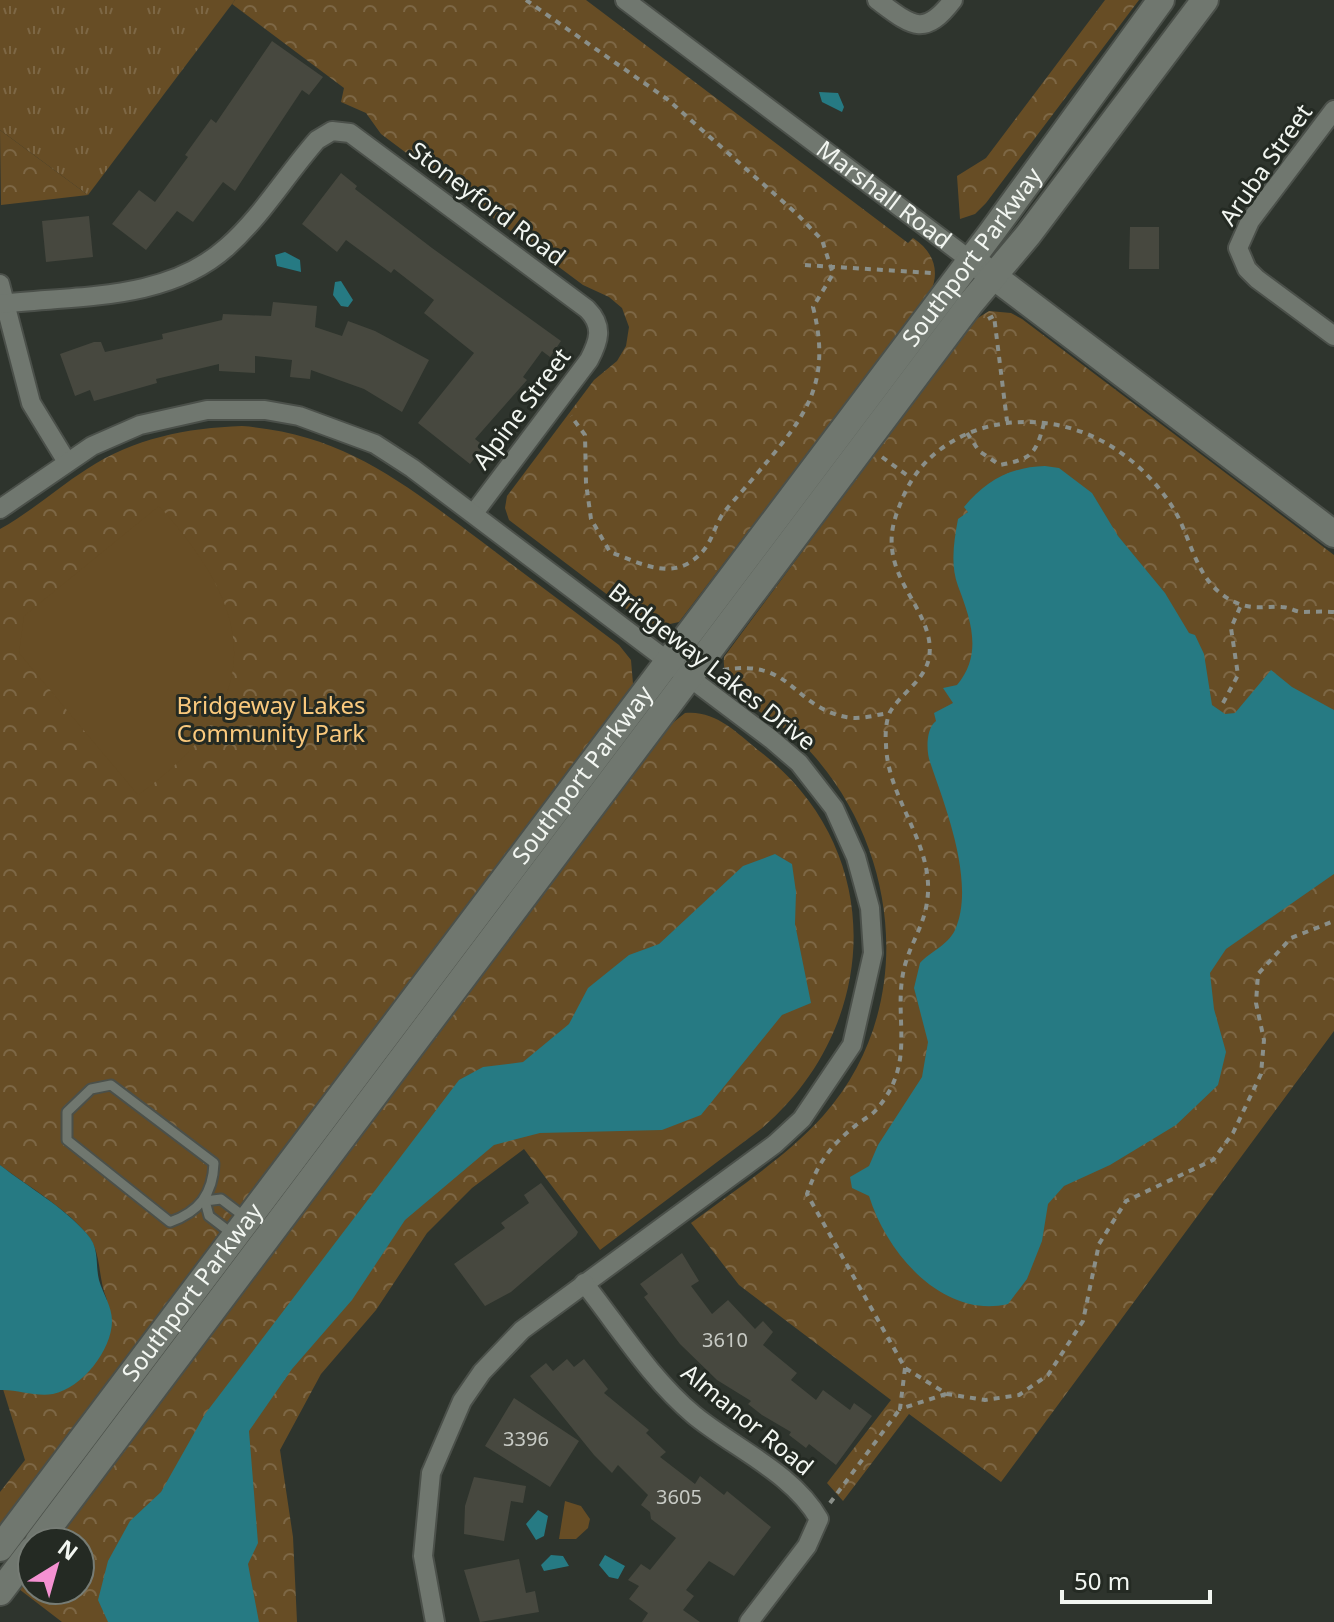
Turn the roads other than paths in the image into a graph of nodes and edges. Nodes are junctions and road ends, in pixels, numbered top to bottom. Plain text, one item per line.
1 (625, 0) edge
2 (877, 0) edge
3 (953, 0) edge
4 (1161, 0) edge
5 (1205, 0) edge
6 (1334, 110) edge
7 (970, 260) junction
8 (992, 276) junction
9 (0, 284) edge
10 (2, 304) edge
11 (600, 331) joint
12 (1334, 336) edge
13 (67, 462) junction
14 (0, 509) edge
15 (474, 513) junction
16 (1334, 534) edge
17 (669, 662) junction
18 (690, 678) junction
19 (205, 1201) junction
20 (242, 1228) junction
21 (263, 1244) junction
22 (584, 1283) junction
23 (50, 1526) edge
24 (0, 1548) edge
25 (16, 1571) edge
26 (0, 1592) edge
27 (435, 1622) edge
28 (749, 1622) edge

1 - 7 street, Marshall Road
2 - 3 street
4 - 7 street, Southport Parkway
5 - 8 street, Southport Parkway
6 - 12 street, Aruba Street
7 - 8 street, Marshall Road
7 - 17 street, Southport Parkway
8 - 16 street, Marshall Road
8 - 18 street, Southport Parkway
9 - 10 street
10 - 11 street, Stoneyford Road
10 - 13 street
11 - 15 street, Alpine Street
13 - 14 street, Bridgeway Lakes Drive
13 - 15 street, Bridgeway Lakes Drive
15 - 17 street, Bridgeway Lakes Drive
17 - 18 street, Bridgeway Lakes Drive
17 - 20 street, Southport Parkway
18 - 21 street, Southport Parkway
18 - 22 street, Bridgeway Lakes Drive
19 - 19 lane
19 - 20 lane
19 - 20 lane
20 - 21 lane
20 - 21 lane
20 - 24 street, Southport Parkway
21 - 23 street, Southport Parkway
22 - 27 street, Bridgeway Lakes Drive
22 - 28 street, Almanor Road
25 - 26 street

